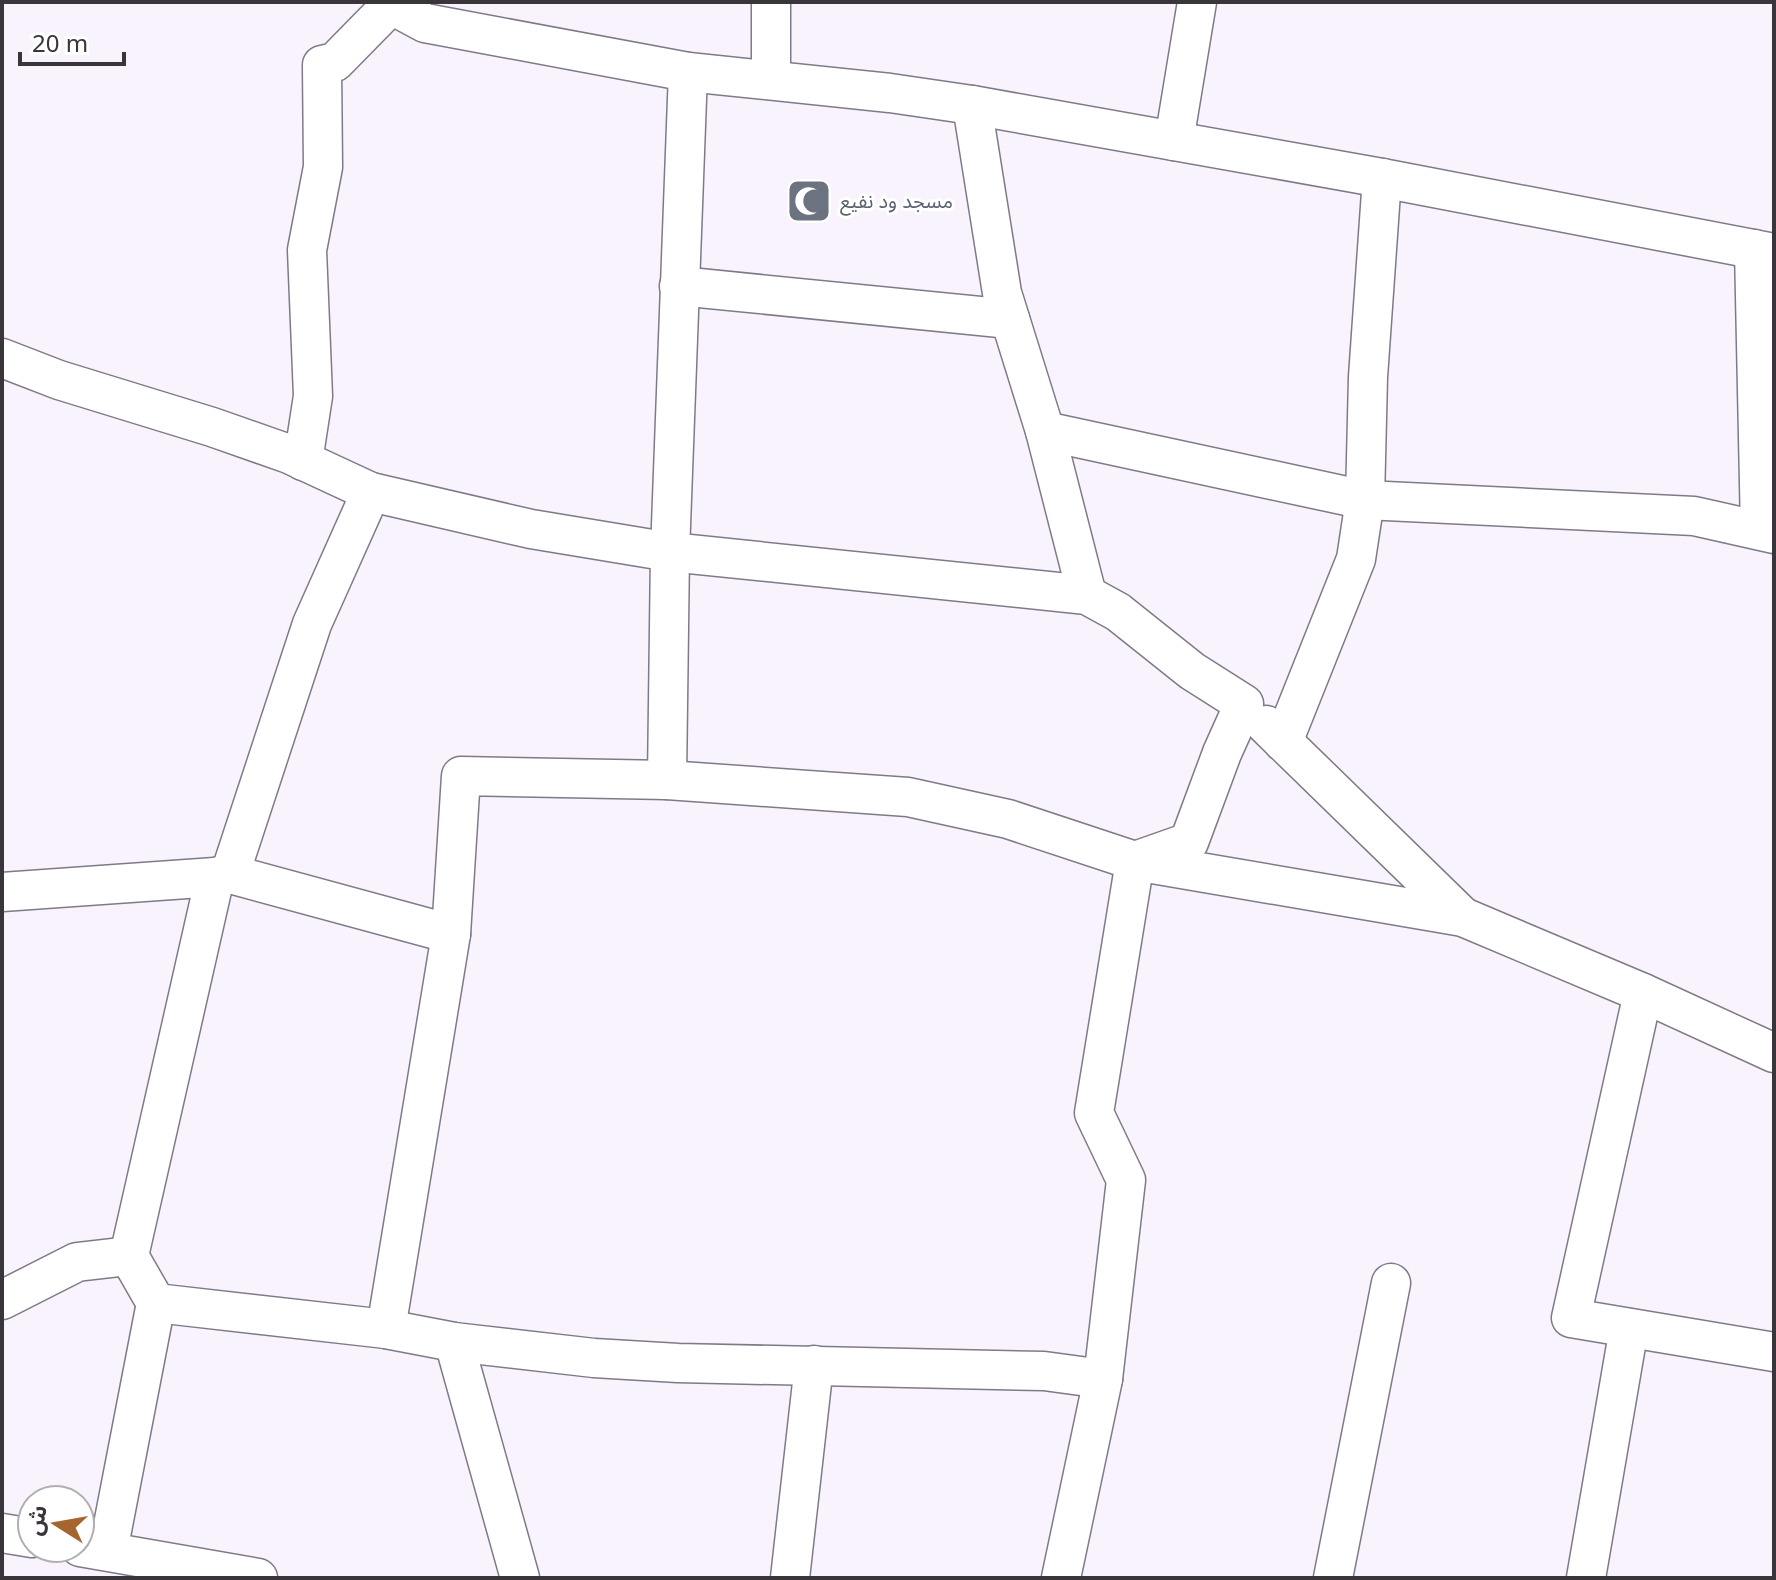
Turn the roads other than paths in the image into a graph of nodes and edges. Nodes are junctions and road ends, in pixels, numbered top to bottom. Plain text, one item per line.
1 (771, 2) edge
2 (1197, 2) edge
3 (388, 4) edge
4 (688, 72) junction
5 (771, 80) junction
6 (972, 105) junction
7 (1174, 141) junction
8 (1382, 178) junction
9 (1764, 251) edge
10 (679, 286) junction
11 (1010, 319) junction
12 (2, 358) edge
13 (1045, 431) junction
14 (303, 461) junction
15 (371, 492) junction
16 (1365, 500) junction
17 (1767, 532) edge
18 (670, 552) junction
19 (1087, 595) junction
20 (1244, 704) junction
21 (1283, 742) junction
22 (667, 780) junction
23 (1135, 861) junction
24 (222, 876) junction
25 (2, 892) edge
26 (1463, 917) junction
27 (451, 934) junction
28 (1643, 993) junction
29 (1774, 1053) edge
30 (129, 1256) junction
31 (1391, 1283) dead end
32 (2, 1300) edge
33 (156, 1303) junction
34 (1629, 1328) junction
35 (386, 1329) junction
36 (454, 1342) junction
37 (1774, 1352) edge
38 (814, 1365) junction
39 (1103, 1379) junction
40 (96, 1541) edge
41 (96, 1549) edge
42 (258, 1578) edge
43 (520, 1578) edge
44 (790, 1578) edge
45 (1061, 1578) edge
46 (1333, 1578) edge
47 (1586, 1578) edge

1 - 5 street
2 - 7 street
3 - 4 street
3 - 14 street
4 - 5 street
4 - 10 street
5 - 6 street
6 - 7 street
6 - 11 street
7 - 8 street
8 - 9 street
8 - 16 street
9 - 17 street
10 - 11 street
10 - 18 street
11 - 13 street
12 - 14 street
13 - 16 street
13 - 19 street
14 - 15 street
15 - 18 street
15 - 24 street
16 - 17 street
16 - 21 street
18 - 19 street
18 - 22 street
19 - 20 street
20 - 21 street
20 - 23 street
21 - 26 street
22 - 23 street
22 - 27 street
23 - 26 street
23 - 39 street
24 - 25 street
24 - 27 street
24 - 30 street
26 - 28 street
27 - 35 street
28 - 29 street
28 - 34 street
30 - 32 street
30 - 33 street
31 - 46 street
33 - 35 street
33 - 40 street
34 - 37 street
34 - 47 street
35 - 36 street
36 - 38 street
36 - 43 street
38 - 39 street
38 - 44 street
39 - 45 street
41 - 42 street

